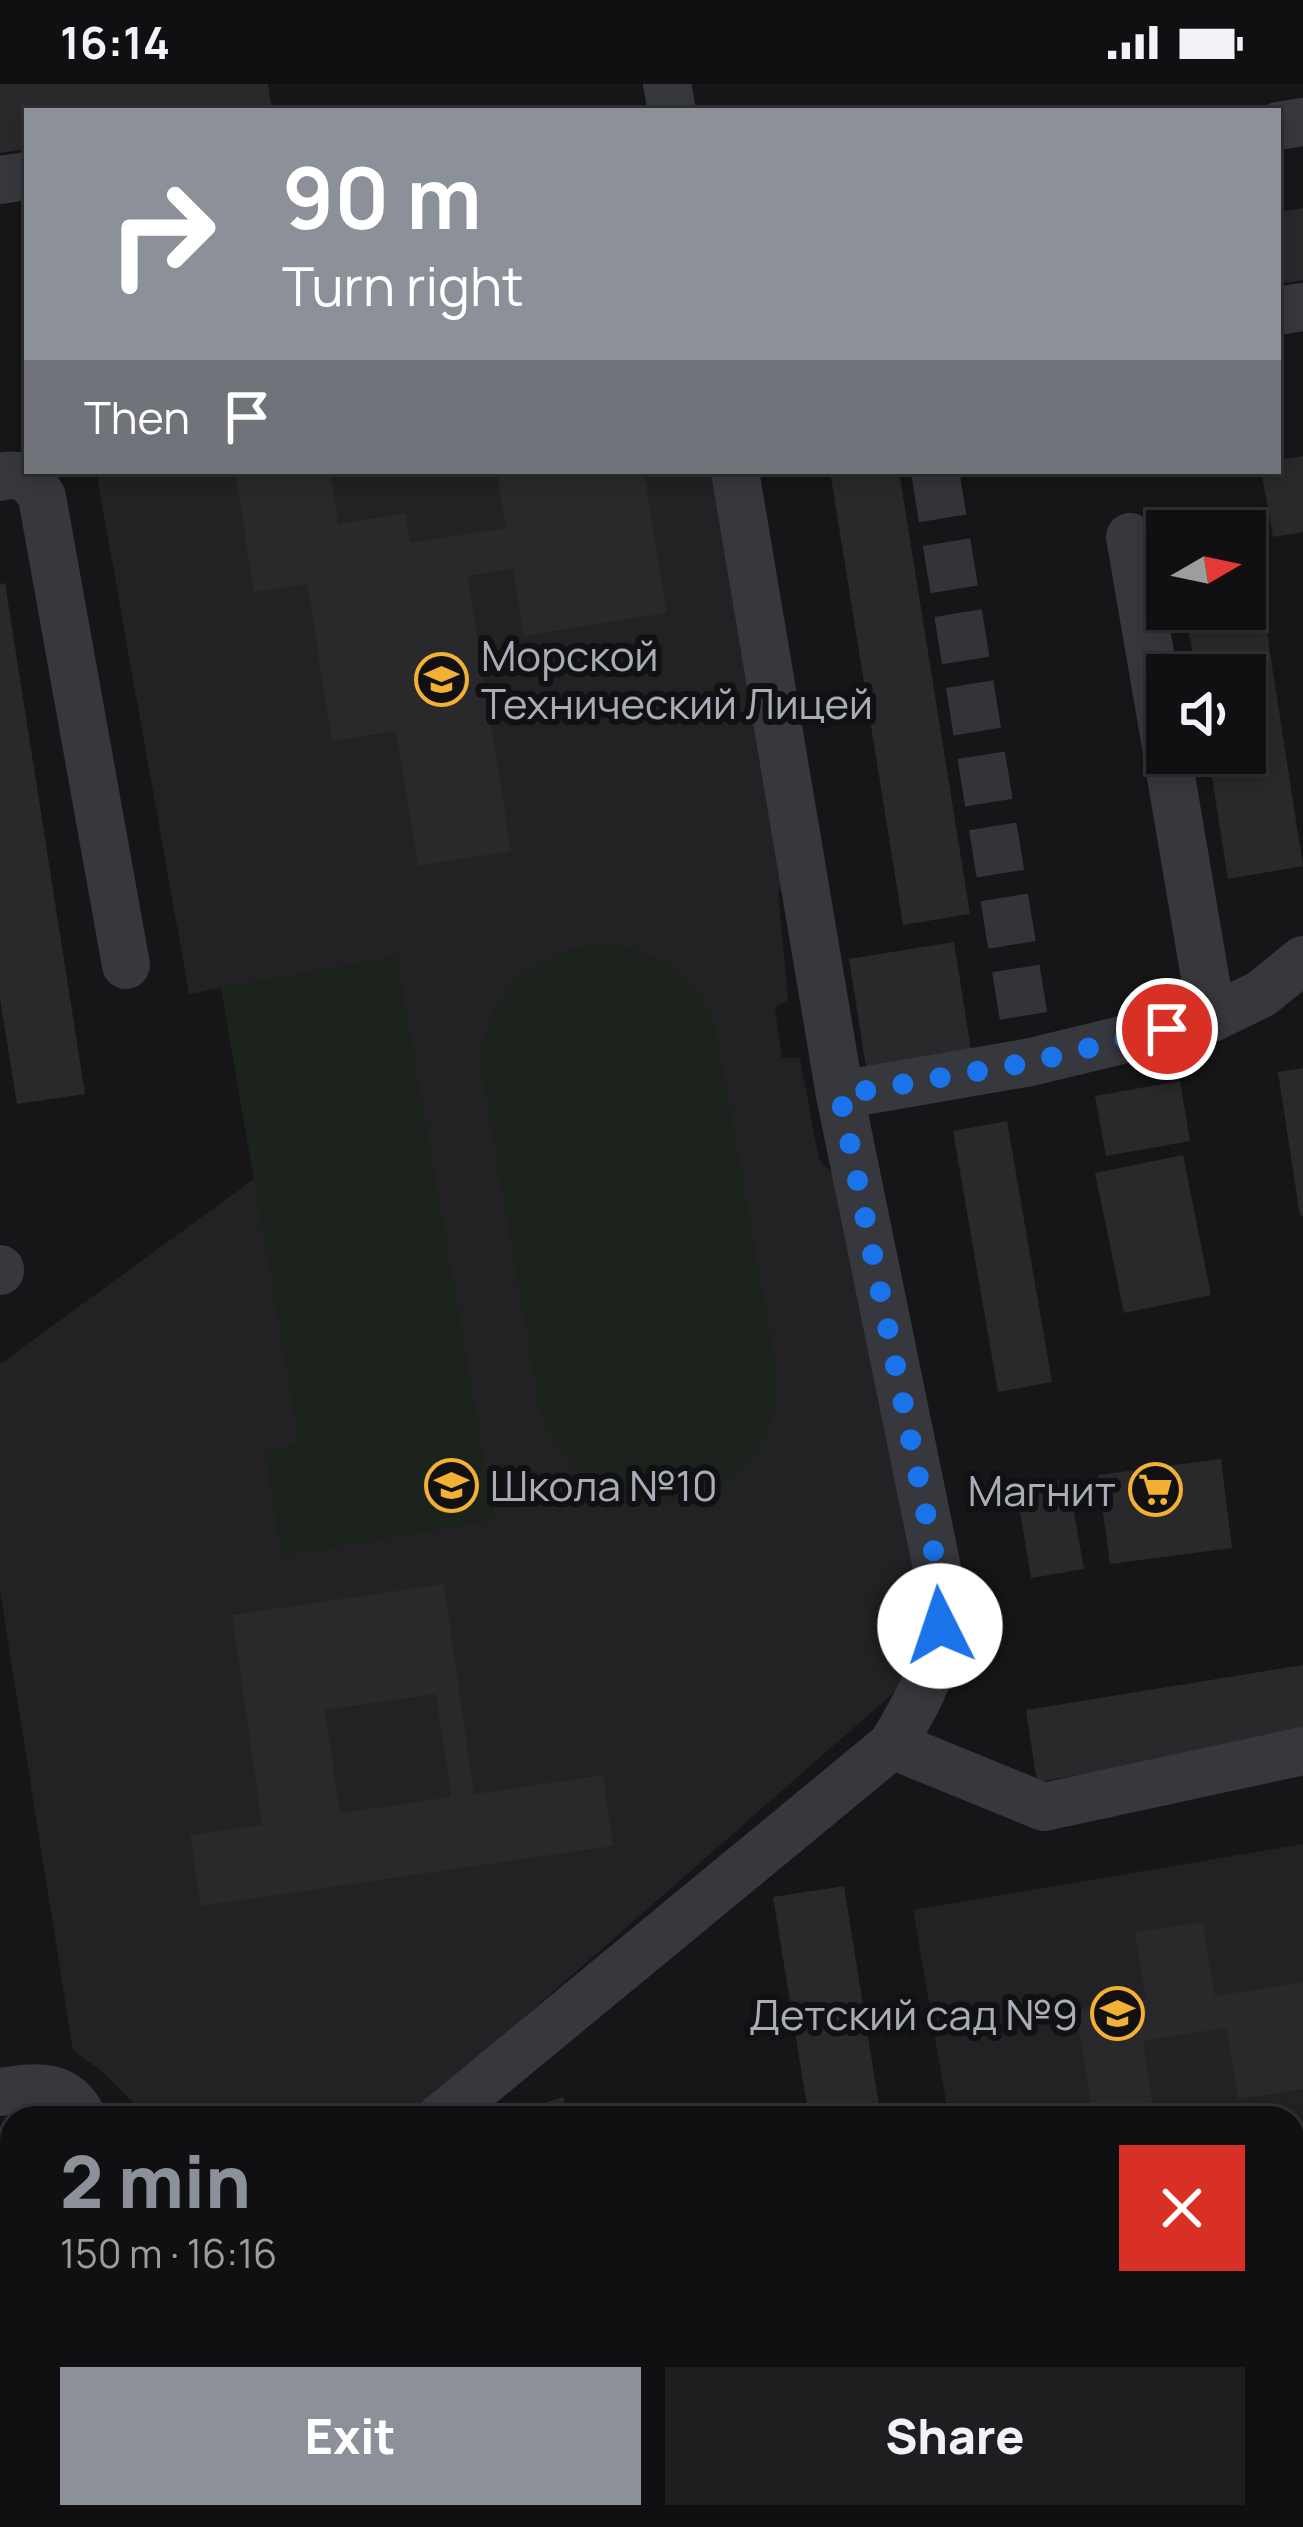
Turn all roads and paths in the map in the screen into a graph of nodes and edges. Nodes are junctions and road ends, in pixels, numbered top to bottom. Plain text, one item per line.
1 (736, 474) edge
2 (0, 477) edge
3 (1130, 537) dead end
4 (1150, 654) edge
5 (1171, 774) edge
6 (1303, 960) edge
7 (126, 965) dead end
8 (1212, 1018) junction
9 (840, 1095) junction
10 (892, 1745) junction
11 (1303, 1751) edge
12 (0, 2092) edge
13 (77, 2106) edge
14 (455, 2106) edge

1 - 9 lane
2 - 7 lane
3 - 4 lane
5 - 8 lane
6 - 8 lane
8 - 9 lane
9 - 10 lane
10 - 11 lane
10 - 14 lane
12 - 13 lane

